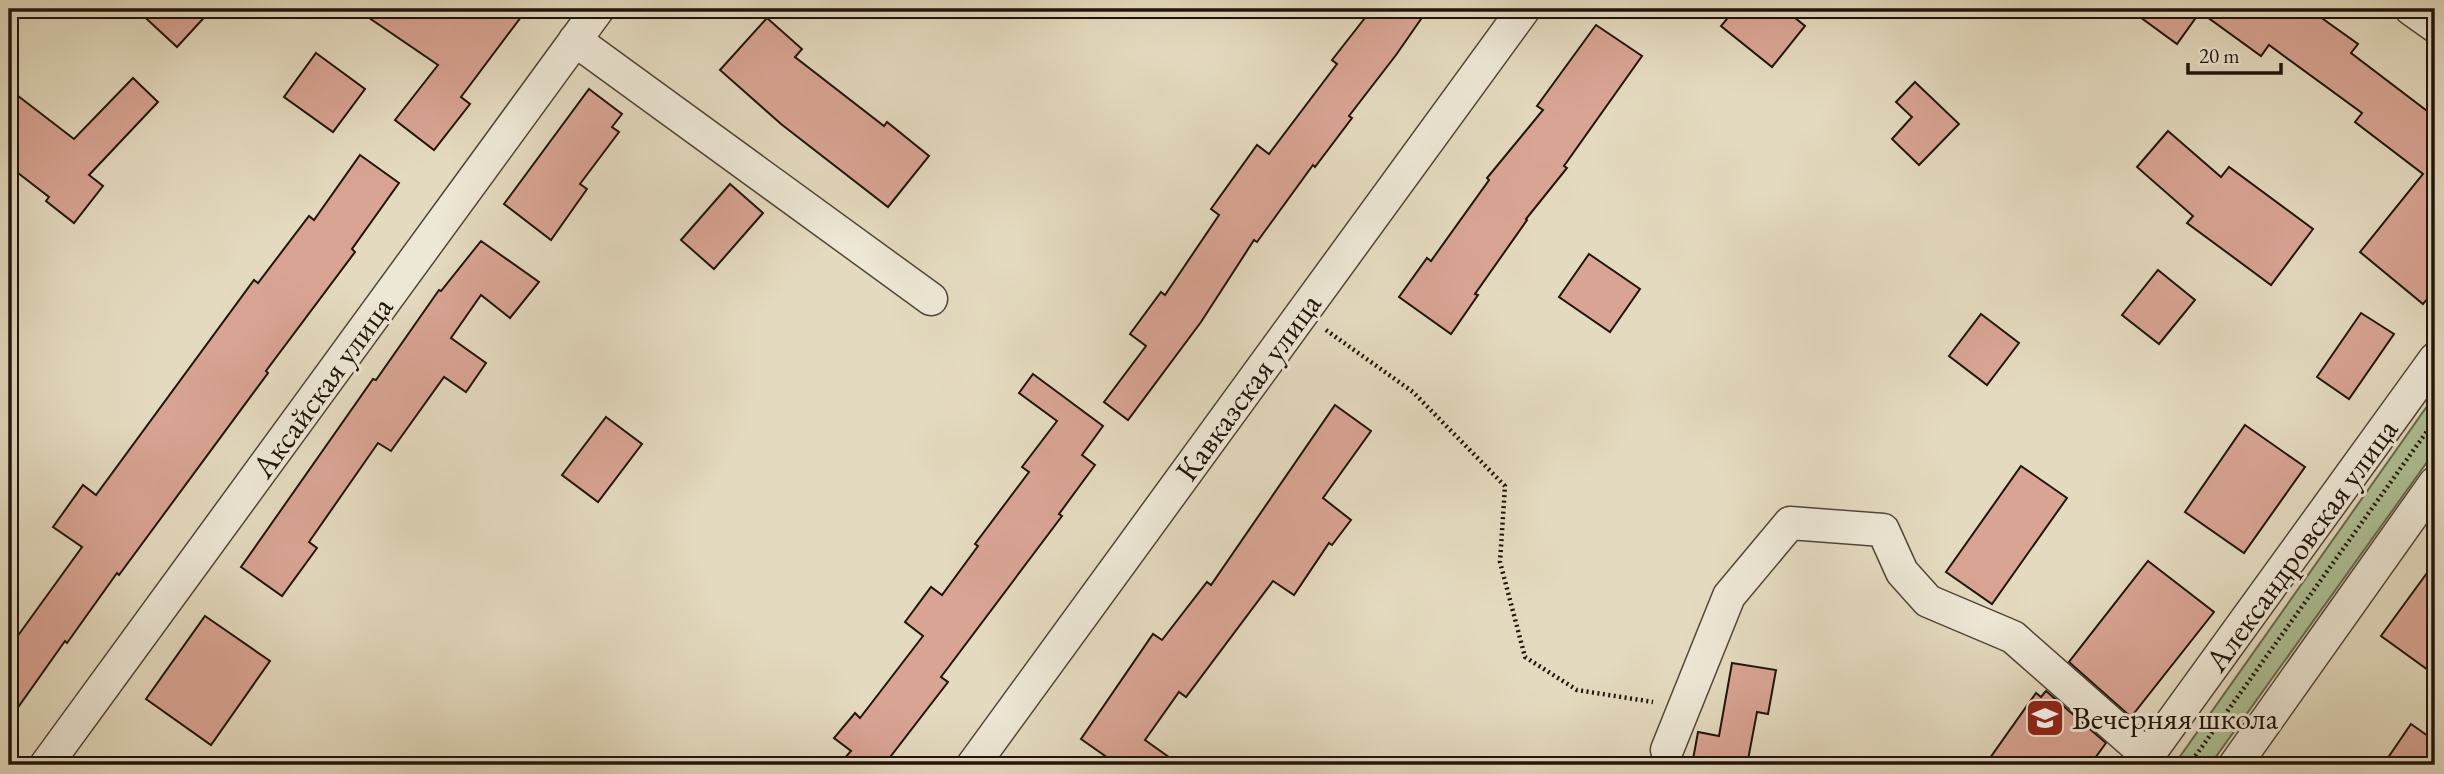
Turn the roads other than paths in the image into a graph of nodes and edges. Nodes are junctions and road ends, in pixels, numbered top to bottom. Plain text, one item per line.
1 (597, 9) edge
2 (1524, 9) edge
3 (2410, 9) edge
4 (2435, 26) edge
5 (575, 40) junction
6 (931, 299) dead end
7 (2435, 359) edge
8 (2435, 483) edge
9 (1667, 750) dead end
10 (2145, 760) edge
11 (47, 765) edge
12 (973, 765) edge
13 (2235, 765) edge

1 - 5 street, Аксайская улица
2 - 12 street, Кавказская улица
3 - 4 street
5 - 6 street
5 - 11 street, Аксайская улица
7 - 10 street, Александровская улица
8 - 13 street
9 - 10 street

